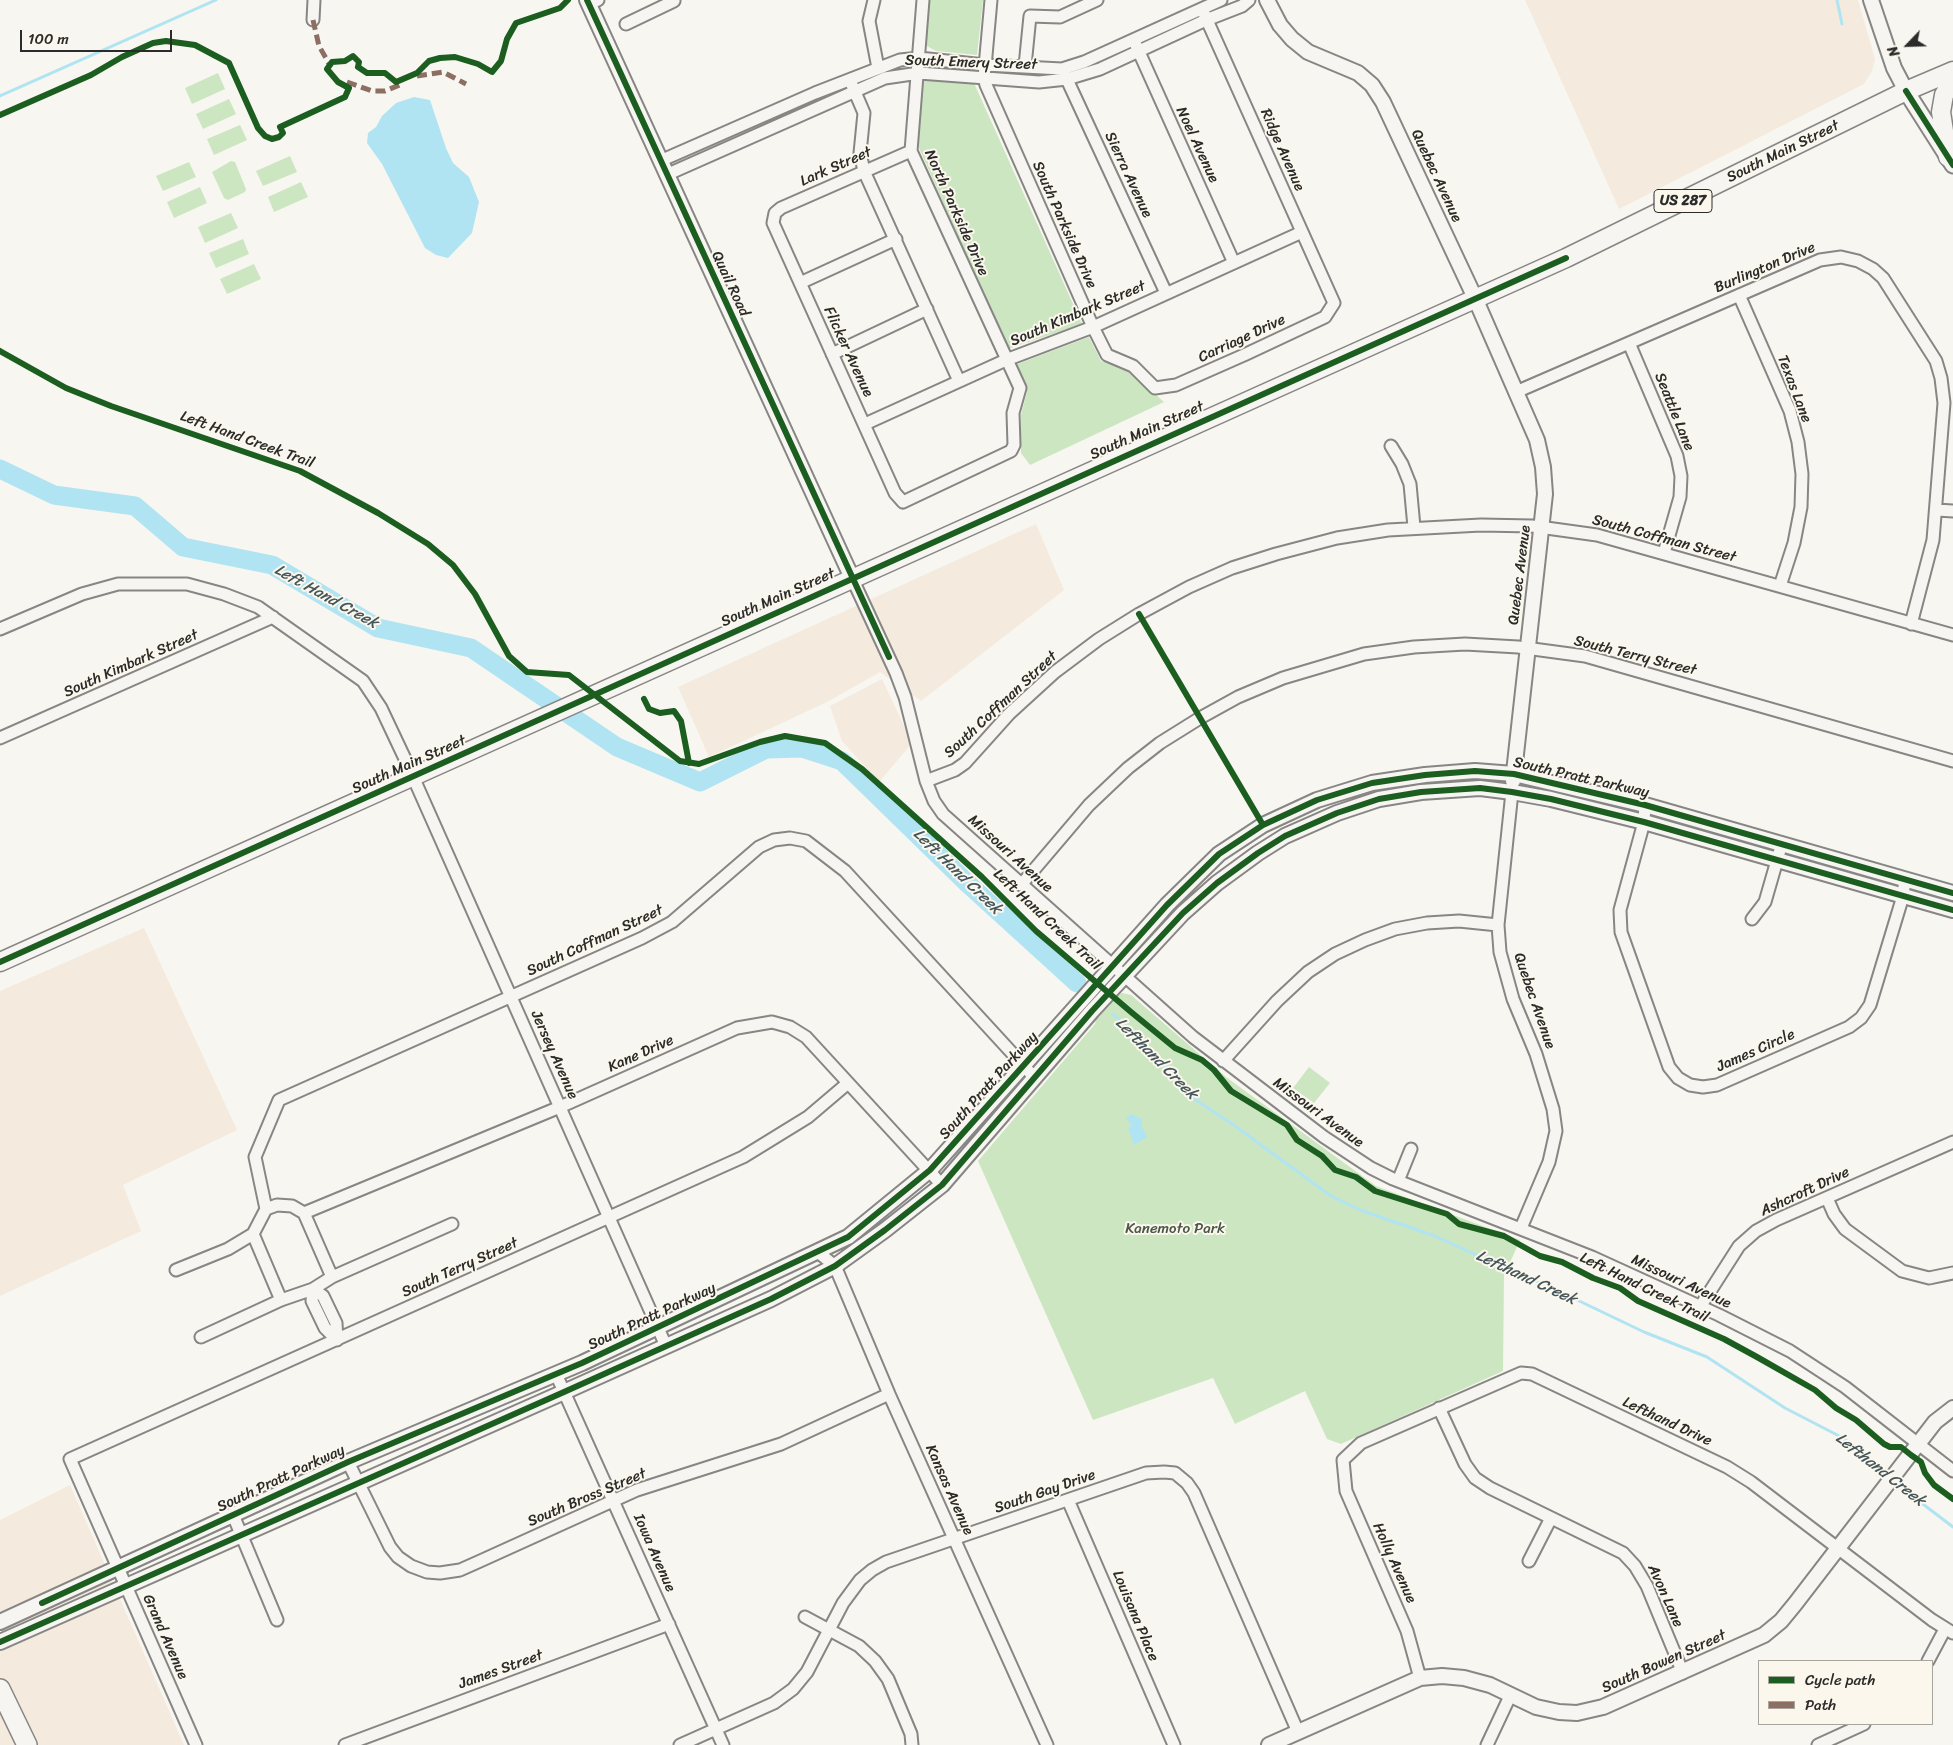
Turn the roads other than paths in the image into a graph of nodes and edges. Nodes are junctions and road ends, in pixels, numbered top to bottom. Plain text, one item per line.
1 (314, 0) edge
2 (675, 0) edge
3 (874, 0) edge
4 (923, 0) edge
5 (992, 0) edge
6 (1097, 0) edge
7 (1221, 0) edge
8 (1248, 0) edge
9 (1267, 0) edge
10 (1871, 0) edge
11 (591, 1) edge
12 (1204, 14) junction
13 (313, 20) dead end
14 (626, 24) dead end
15 (1133, 40) junction
16 (1138, 50) junction
17 (920, 58) junction
18 (985, 63) junction
19 (1025, 66) junction
20 (878, 68) junction
21 (1953, 71) edge
22 (919, 73) junction
23 (1065, 74) junction
24 (984, 78) junction
25 (850, 79) junction
26 (1953, 80) edge
27 (853, 90) junction
28 (1906, 91) junction
29 (768, 114) junction
30 (774, 126) junction
31 (911, 151) junction
32 (660, 161) junction
33 (1951, 161) edge
34 (864, 171) junction
35 (666, 175) junction
36 (775, 213) joint
37 (1302, 232) junction
38 (896, 239) junction
39 (1234, 263) junction
40 (800, 283) junction
41 (1166, 293) junction
42 (1739, 295) junction
43 (1474, 298) junction
44 (1334, 303) joint
45 (927, 309) junction
46 (1093, 327) junction
47 (1629, 343) junction
48 (832, 354) junction
49 (1006, 360) junction
50 (959, 381) junction
51 (1155, 388) joint
52 (1516, 392) junction
53 (865, 424) junction
54 (1391, 446) dead end
55 (903, 502) joint
56 (1936, 510) junction
57 (1953, 511) edge
58 (1414, 527) junction
59 (1542, 527) junction
60 (1664, 553) junction
61 (852, 578) junction
62 (1780, 586) junction
63 (273, 617) junction
64 (1911, 624) junction
65 (0, 629) edge
66 (1953, 635) edge
67 (1528, 648) junction
68 (0, 738) edge
69 (1953, 761) edge
70 (1514, 774) junction
71 (413, 777) junction
72 (926, 781) junction
73 (1512, 792) junction
74 (1645, 805) junction
75 (1644, 822) junction
76 (1782, 843) junction
77 (1778, 860) junction
78 (1905, 879) junction
79 (1021, 885) junction
80 (1953, 893) edge
81 (1903, 896) junction
82 (1953, 910) edge
83 (1752, 919) dead end
84 (1498, 925) junction
85 (0, 962) edge
86 (1114, 966) junction
87 (1126, 976) junction
88 (511, 997) junction
89 (1223, 1060) junction
90 (1023, 1065) junction
91 (1034, 1077) junction
92 (848, 1083) junction
93 (560, 1107) junction
94 (1953, 1142) edge
95 (1411, 1149) dead end
96 (930, 1170) junction
97 (1398, 1181) junction
98 (942, 1185) junction
99 (1827, 1198) junction
100 (266, 1209) junction
101 (304, 1213) junction
102 (608, 1218) junction
103 (452, 1224) dead end
104 (1521, 1228) junction
105 (253, 1234) junction
106 (819, 1253) junction
107 (835, 1266) junction
108 (176, 1270) dead end
109 (1953, 1273) edge
110 (332, 1277) junction
111 (313, 1289) junction
112 (281, 1300) junction
113 (1700, 1307) junction
114 (658, 1327) junction
115 (201, 1337) dead end
116 (337, 1340) junction
117 (666, 1346) junction
118 (556, 1374) junction
119 (564, 1392) junction
120 (889, 1394) junction
121 (1439, 1408) junction
122 (1953, 1408) edge
123 (1918, 1446) junction
124 (70, 1459) joint
125 (1342, 1460) joint
126 (348, 1462) junction
127 (1953, 1471) edge
128 (360, 1481) junction
129 (614, 1500) junction
130 (1068, 1500) junction
131 (233, 1515) junction
132 (1551, 1518) junction
133 (242, 1534) junction
134 (954, 1538) junction
135 (1838, 1549) junction
136 (1529, 1561) dead end
137 (118, 1569) junction
138 (125, 1586) junction
139 (805, 1617) dead end
140 (277, 1620) dead end
141 (0, 1622) edge
142 (669, 1624) junction
143 (828, 1628) junction
144 (1949, 1631) edge
145 (0, 1642) edge
146 (1929, 1660) edge
147 (1683, 1673) junction
148 (1420, 1678) junction
149 (0, 1689) edge
150 (1511, 1694) junction
151 (1862, 1725) edge
152 (716, 1730) junction
153 (1298, 1732) junction
154 (28, 1745) edge
155 (196, 1745) edge
156 (344, 1745) edge
157 (680, 1745) edge
158 (723, 1745) edge
159 (912, 1745) edge
160 (1047, 1745) edge
161 (1174, 1745) edge
162 (1269, 1745) edge
163 (1487, 1745) edge
164 (1818, 1745) edge

1 - 13 street
2 - 14 street
3 - 20 street
4 - 17 street, North Parkside Drive
5 - 18 street
6 - 19 street
7 - 12 street, South Emery Street
8 - 12 street, South Emery Street
9 - 43 street, Quebec Avenue
10 - 28 street
11 - 32 street, Quail Road
12 - 15 street, South Emery Street
12 - 16 street, South Emery Street
12 - 37 street, Ridge Avenue
15 - 16 street, Noel Avenue
15 - 23 street, South Emery Street
16 - 23 street, South Emery Street
16 - 39 street, Noel Avenue
17 - 18 street, South Emery Street
17 - 20 street, South Emery Street
17 - 22 street, North Parkside Drive
18 - 19 street, South Emery Street
18 - 24 street
19 - 23 street, South Emery Street
20 - 25 street, South Emery Street
21 - 28 main road, South Main Street / US 287
22 - 24 street, South Emery Street
22 - 27 street, South Emery Street
22 - 31 street, North Parkside Drive
23 - 24 street, South Emery Street
23 - 41 street, Sierra Avenue
24 - 46 street, South Parkside Drive
25 - 27 street
25 - 29 street, South Emery Street
26 - 33 main road
27 - 30 street, South Emery Street
27 - 34 street
28 - 33 main road
28 - 43 main road, South Main Street / US 287
29 - 30 street
29 - 32 street, South Emery Street
30 - 35 street, South Emery Street
31 - 34 street, Lark Street
31 - 49 street, North Parkside Drive
32 - 35 street, Quail Road
34 - 36 street, Lark Street
34 - 38 street
35 - 61 street, Quail Road
36 - 40 street, Flicker Avenue
37 - 39 street, South Kimbark Street
37 - 44 street, Ridge Avenue
38 - 40 street
38 - 45 street
39 - 41 street, South Kimbark Street
40 - 48 street, Flicker Avenue
41 - 46 street, South Kimbark Street
42 - 47 street, Burlington Drive
42 - 56 street, Burlington Drive
42 - 62 street, Texas Lane
43 - 52 street, Quebec Avenue
43 - 61 main road, South Main Street / US 287
44 - 51 street, Carriage Drive
45 - 48 street
45 - 50 street
46 - 49 street, South Kimbark Street
46 - 51 street, South Parkside Drive
47 - 52 street, Burlington Drive
47 - 60 street, Seattle Lane
48 - 53 street, Flicker Avenue
49 - 50 street, South Kimbark Street
49 - 55 street, North Parkside Drive
50 - 53 street, South Kimbark Street
52 - 59 street, Quebec Avenue
53 - 55 street, Flicker Avenue
54 - 58 street
56 - 57 street
56 - 64 street, Burlington Drive
58 - 59 street, South Coffman Street
58 - 72 street, South Coffman Street
59 - 60 street, South Coffman Street
59 - 67 street, Quebec Avenue
60 - 62 street, South Coffman Street
61 - 71 main road, South Main Street / US 287
61 - 72 street, Missouri Avenue
62 - 64 street, South Coffman Street
63 - 65 street
63 - 68 street, South Kimbark Street
63 - 71 street
64 - 66 street, South Coffman Street
67 - 69 street, South Terry Street
67 - 70 street, Quebec Avenue
67 - 79 street, South Terry Street
70 - 73 street, Quebec Avenue
70 - 74 street, South Pratt Parkway
70 - 86 street, South Pratt Parkway
71 - 85 main road, South Main Street / US 287
71 - 88 street, Jersey Avenue
72 - 79 street, Missouri Avenue
73 - 75 street, South Pratt Parkway
73 - 84 street, Quebec Avenue
73 - 87 street, South Pratt Parkway
74 - 75 street, James Circle
74 - 76 street, South Pratt Parkway
75 - 77 street, South Pratt Parkway
75 - 81 street, James Circle
76 - 77 street
76 - 78 street, South Pratt Parkway
77 - 81 street, South Pratt Parkway
77 - 83 street
78 - 80 street, South Pratt Parkway
78 - 81 street, James Circle
79 - 86 street, Missouri Avenue
81 - 82 street, South Pratt Parkway
84 - 89 street
84 - 104 street, Quebec Avenue
86 - 87 street, Missouri Avenue
86 - 90 street, South Pratt Parkway
87 - 89 street, Missouri Avenue
87 - 91 street, South Pratt Parkway
88 - 90 street, South Coffman Street
88 - 93 street, Jersey Avenue
88 - 100 street, South Coffman Street
89 - 97 street, Missouri Avenue
90 - 91 street, South Coffman Street
90 - 96 street, South Pratt Parkway
91 - 98 street, South Pratt Parkway
92 - 93 street, Kane Drive
92 - 96 street, Kane Drive
92 - 102 street, South Terry Street
93 - 101 street, Kane Drive
93 - 102 street, Jersey Avenue
94 - 99 street, Ashcroft Drive
95 - 97 street
96 - 98 street, Kane Drive
96 - 106 street, South Pratt Parkway
97 - 104 street, Missouri Avenue
98 - 107 street, South Pratt Parkway
99 - 109 street
99 - 113 street, Ashcroft Drive
100 - 101 street
100 - 105 street
101 - 110 street
102 - 114 street, Jersey Avenue
102 - 116 street, South Terry Street
103 - 110 street
104 - 113 street, Missouri Avenue
105 - 108 street
105 - 112 street
106 - 107 street, Kansas Avenue
106 - 114 street, South Pratt Parkway
107 - 117 street, South Pratt Parkway
107 - 120 street, Kansas Avenue
110 - 111 street
111 - 112 street
111 - 116 street
112 - 115 street
113 - 123 street, Missouri Avenue
114 - 117 street, Jersey Avenue
114 - 118 street, South Pratt Parkway
116 - 124 street, South Terry Street
117 - 119 street, South Pratt Parkway
118 - 119 street, Iowa Avenue
118 - 126 street, South Pratt Parkway
119 - 128 street, South Pratt Parkway
119 - 129 street, Iowa Avenue
120 - 129 street, South Bross Street
120 - 134 street, Kansas Avenue
121 - 125 street, Lefthand Drive
121 - 132 street, Avon Lane
121 - 135 street, Lefthand Drive
122 - 123 street, South Bowen Street
123 - 127 street, Missouri Avenue
123 - 135 street, South Bowen Street
124 - 137 street, Grand Avenue
125 - 148 street, Holly Avenue
126 - 128 street, South Bross Street
126 - 131 street, South Pratt Parkway
128 - 129 street, South Bross Street
128 - 133 street, South Pratt Parkway
129 - 142 street, Iowa Avenue
130 - 134 street, South Gay Drive
130 - 153 street, South Gay Drive
130 - 161 street, Louisana Place
131 - 133 street
131 - 137 street, South Pratt Parkway
132 - 136 street
132 - 147 street, Avon Lane
133 - 138 street, South Pratt Parkway
133 - 140 street
134 - 143 street, South Gay Drive
134 - 160 street, Kansas Avenue
135 - 144 street, Lefthand Drive
135 - 147 street, South Bowen Street
137 - 138 street, Grand Avenue
137 - 141 street, South Pratt Parkway
138 - 145 street, South Pratt Parkway
138 - 155 street, Grand Avenue
139 - 143 street
142 - 152 street, Iowa Avenue
142 - 156 street, James Street
143 - 152 street, South Gay Drive
143 - 159 street
144 - 146 street
147 - 150 street, South Bowen Street
148 - 150 street, South Bowen Street
148 - 153 street, South Bowen Street
149 - 154 highway
150 - 163 street
151 - 164 street
152 - 157 street, South Gay Drive
152 - 158 street, Iowa Avenue
153 - 162 street, South Bowen Street

